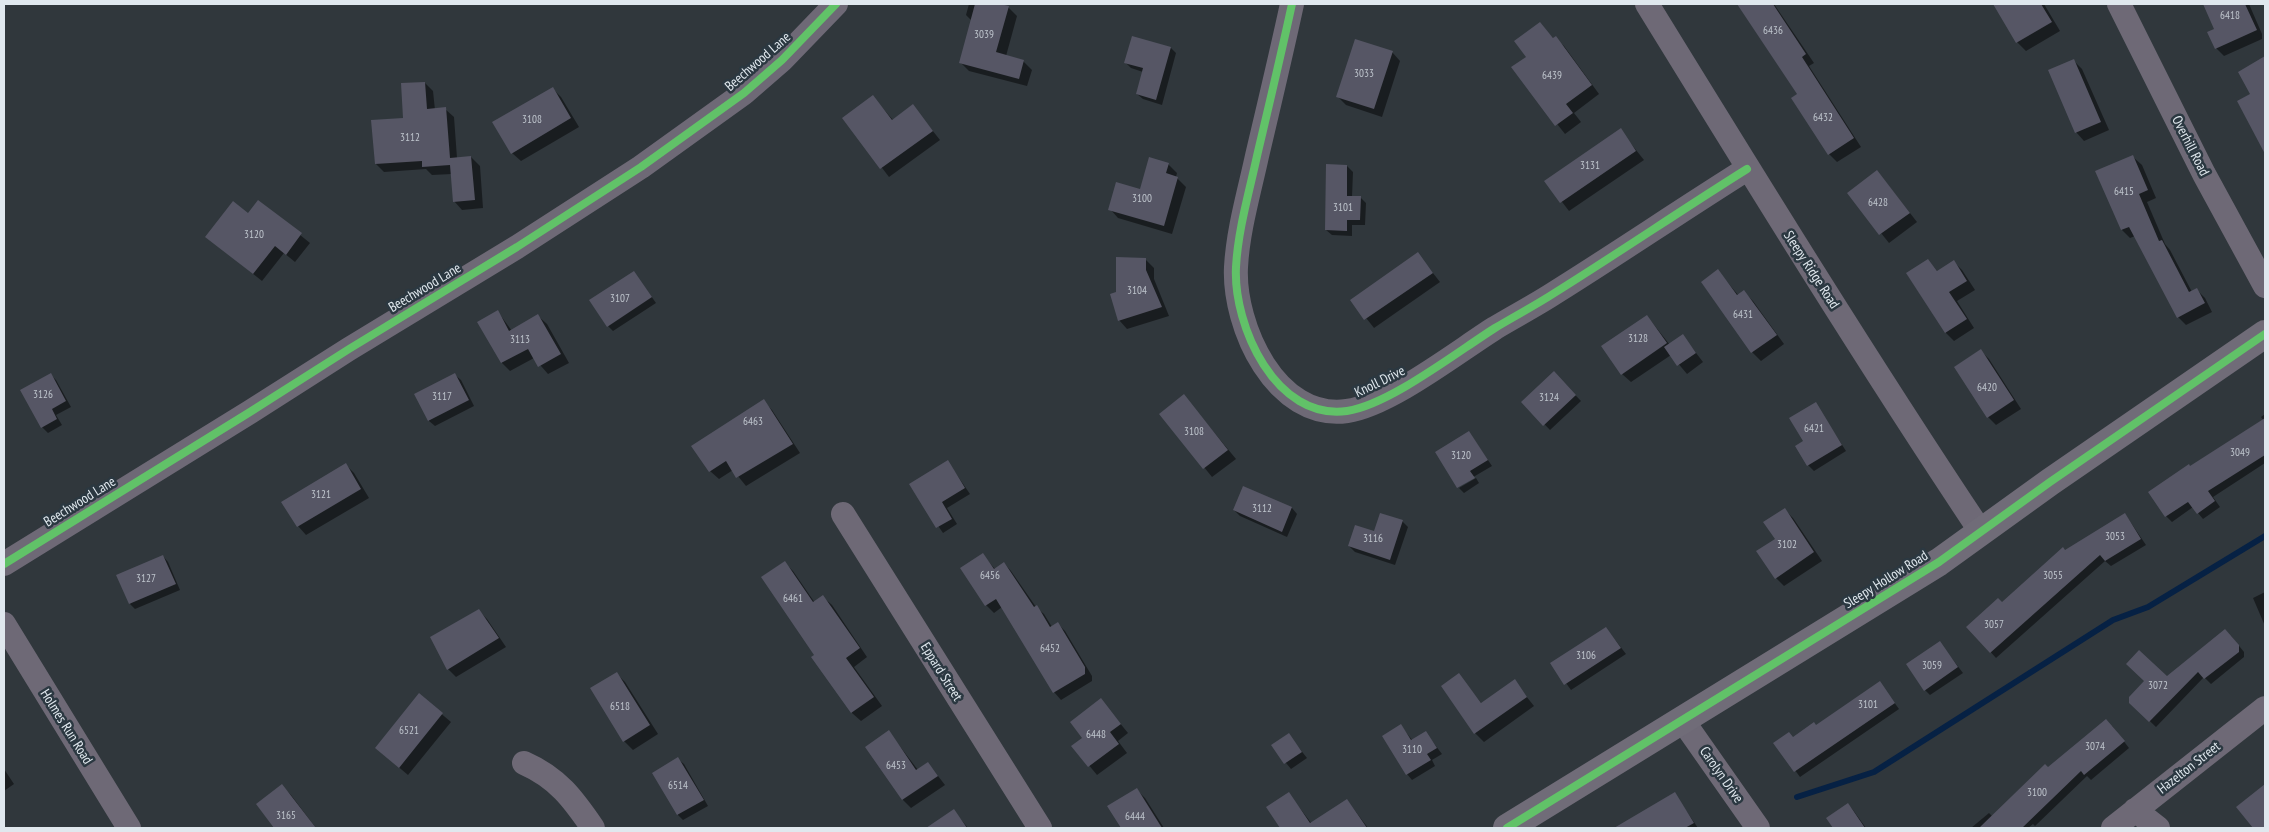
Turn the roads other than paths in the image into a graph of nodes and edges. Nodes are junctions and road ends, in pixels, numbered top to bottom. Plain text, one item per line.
1 (836, 4) edge
2 (1292, 4) edge
3 (1647, 4) edge
4 (2119, 4) edge
5 (1747, 169) junction
6 (2265, 286) edge
7 (2265, 334) edge
8 (843, 514) dead end
9 (1982, 532) junction
10 (4, 564) edge
11 (4, 624) edge
12 (2265, 708) edge
13 (1683, 722) junction
14 (524, 763) dead end
15 (2135, 810) junction
16 (129, 828) edge
17 (593, 828) edge
18 (1040, 828) edge
19 (1507, 828) edge
20 (1758, 828) edge
21 (2113, 828) edge
22 (2158, 828) edge

1 - 10 street, Beechwood Lane
2 - 5 street, Knoll Drive
3 - 5 street, Sleepy Ridge Road
4 - 6 street, Overhill Road
5 - 9 street, Sleepy Ridge Road
7 - 9 main road, Sleepy Hollow Road
8 - 18 street, Eppard Street
9 - 13 main road, Sleepy Hollow Road
11 - 16 street, Holmes Run Road
12 - 15 street, Hazelton Street
13 - 19 main road, Sleepy Hollow Road
13 - 20 street, Carolyn Drive
14 - 17 street
15 - 21 street, Hazelton Street
15 - 22 street

